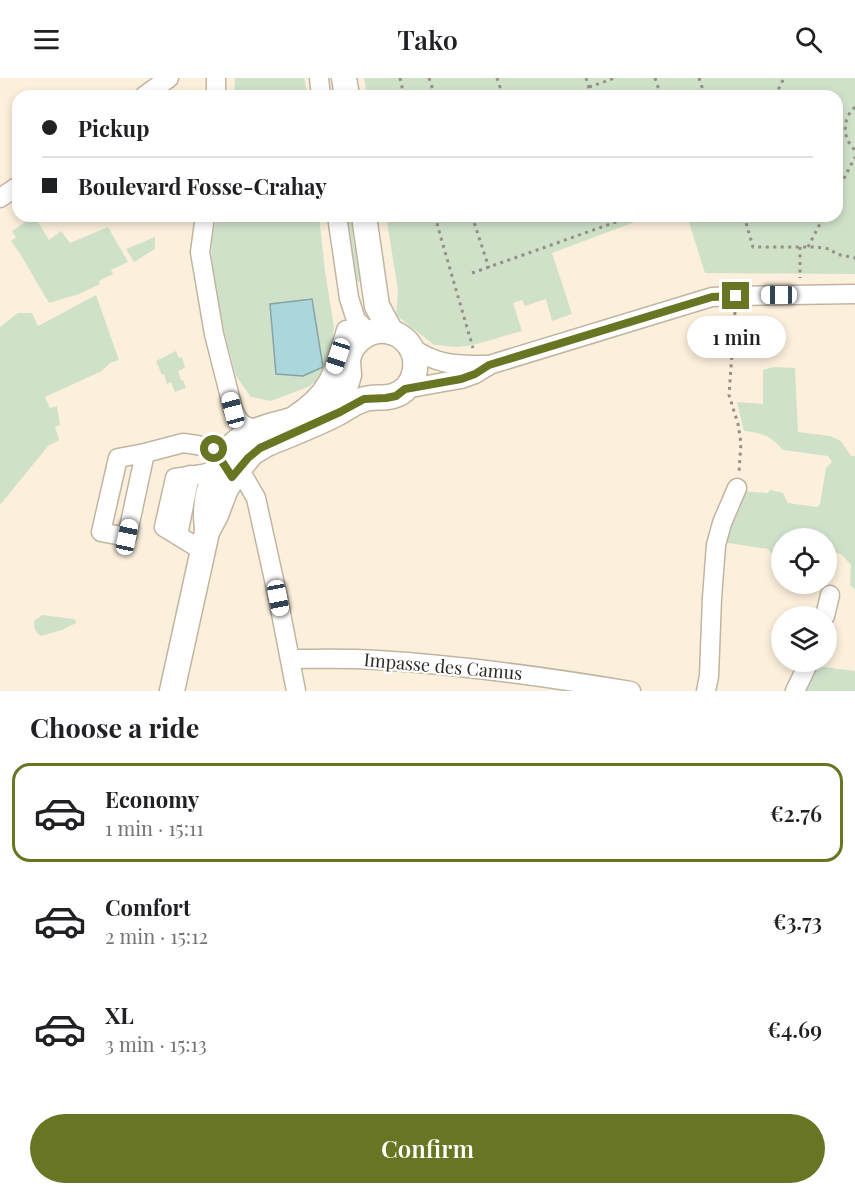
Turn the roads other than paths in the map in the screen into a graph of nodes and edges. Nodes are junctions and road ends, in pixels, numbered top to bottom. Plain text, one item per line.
1 (170, 78) edge
2 (153, 90) edge
3 (204, 222) edge
4 (339, 222) edge
5 (365, 222) edge
6 (855, 294) edge
7 (365, 335) junction
8 (411, 347) junction
9 (489, 365) junction
10 (349, 374) junction
11 (405, 389) junction
12 (375, 398) junction
13 (285, 422) junction
14 (145, 453) dead end
15 (235, 456) junction
16 (737, 488) road end
17 (205, 541) junction
18 (830, 595) dead end
19 (827, 606) edge
20 (290, 659) junction
21 (804, 672) edge
22 (172, 691) edge
23 (296, 691) edge
24 (631, 691) edge
25 (706, 691) edge
26 (795, 691) edge

1 - 2 street
3 - 15 street
4 - 7 street
5 - 7 main road
6 - 9 street
7 - 8 main road
7 - 10 main road
7 - 13 street
8 - 9 street
8 - 11 main road
9 - 11 street
10 - 12 main road
10 - 13 main road
11 - 12 main road
12 - 15 main road
13 - 15 main road
14 - 15 street
15 - 17 main road
15 - 17 street
15 - 20 street
16 - 25 street
17 - 22 main road
18 - 19 street
20 - 23 street
20 - 24 street, Impasse des Camus
21 - 26 street

